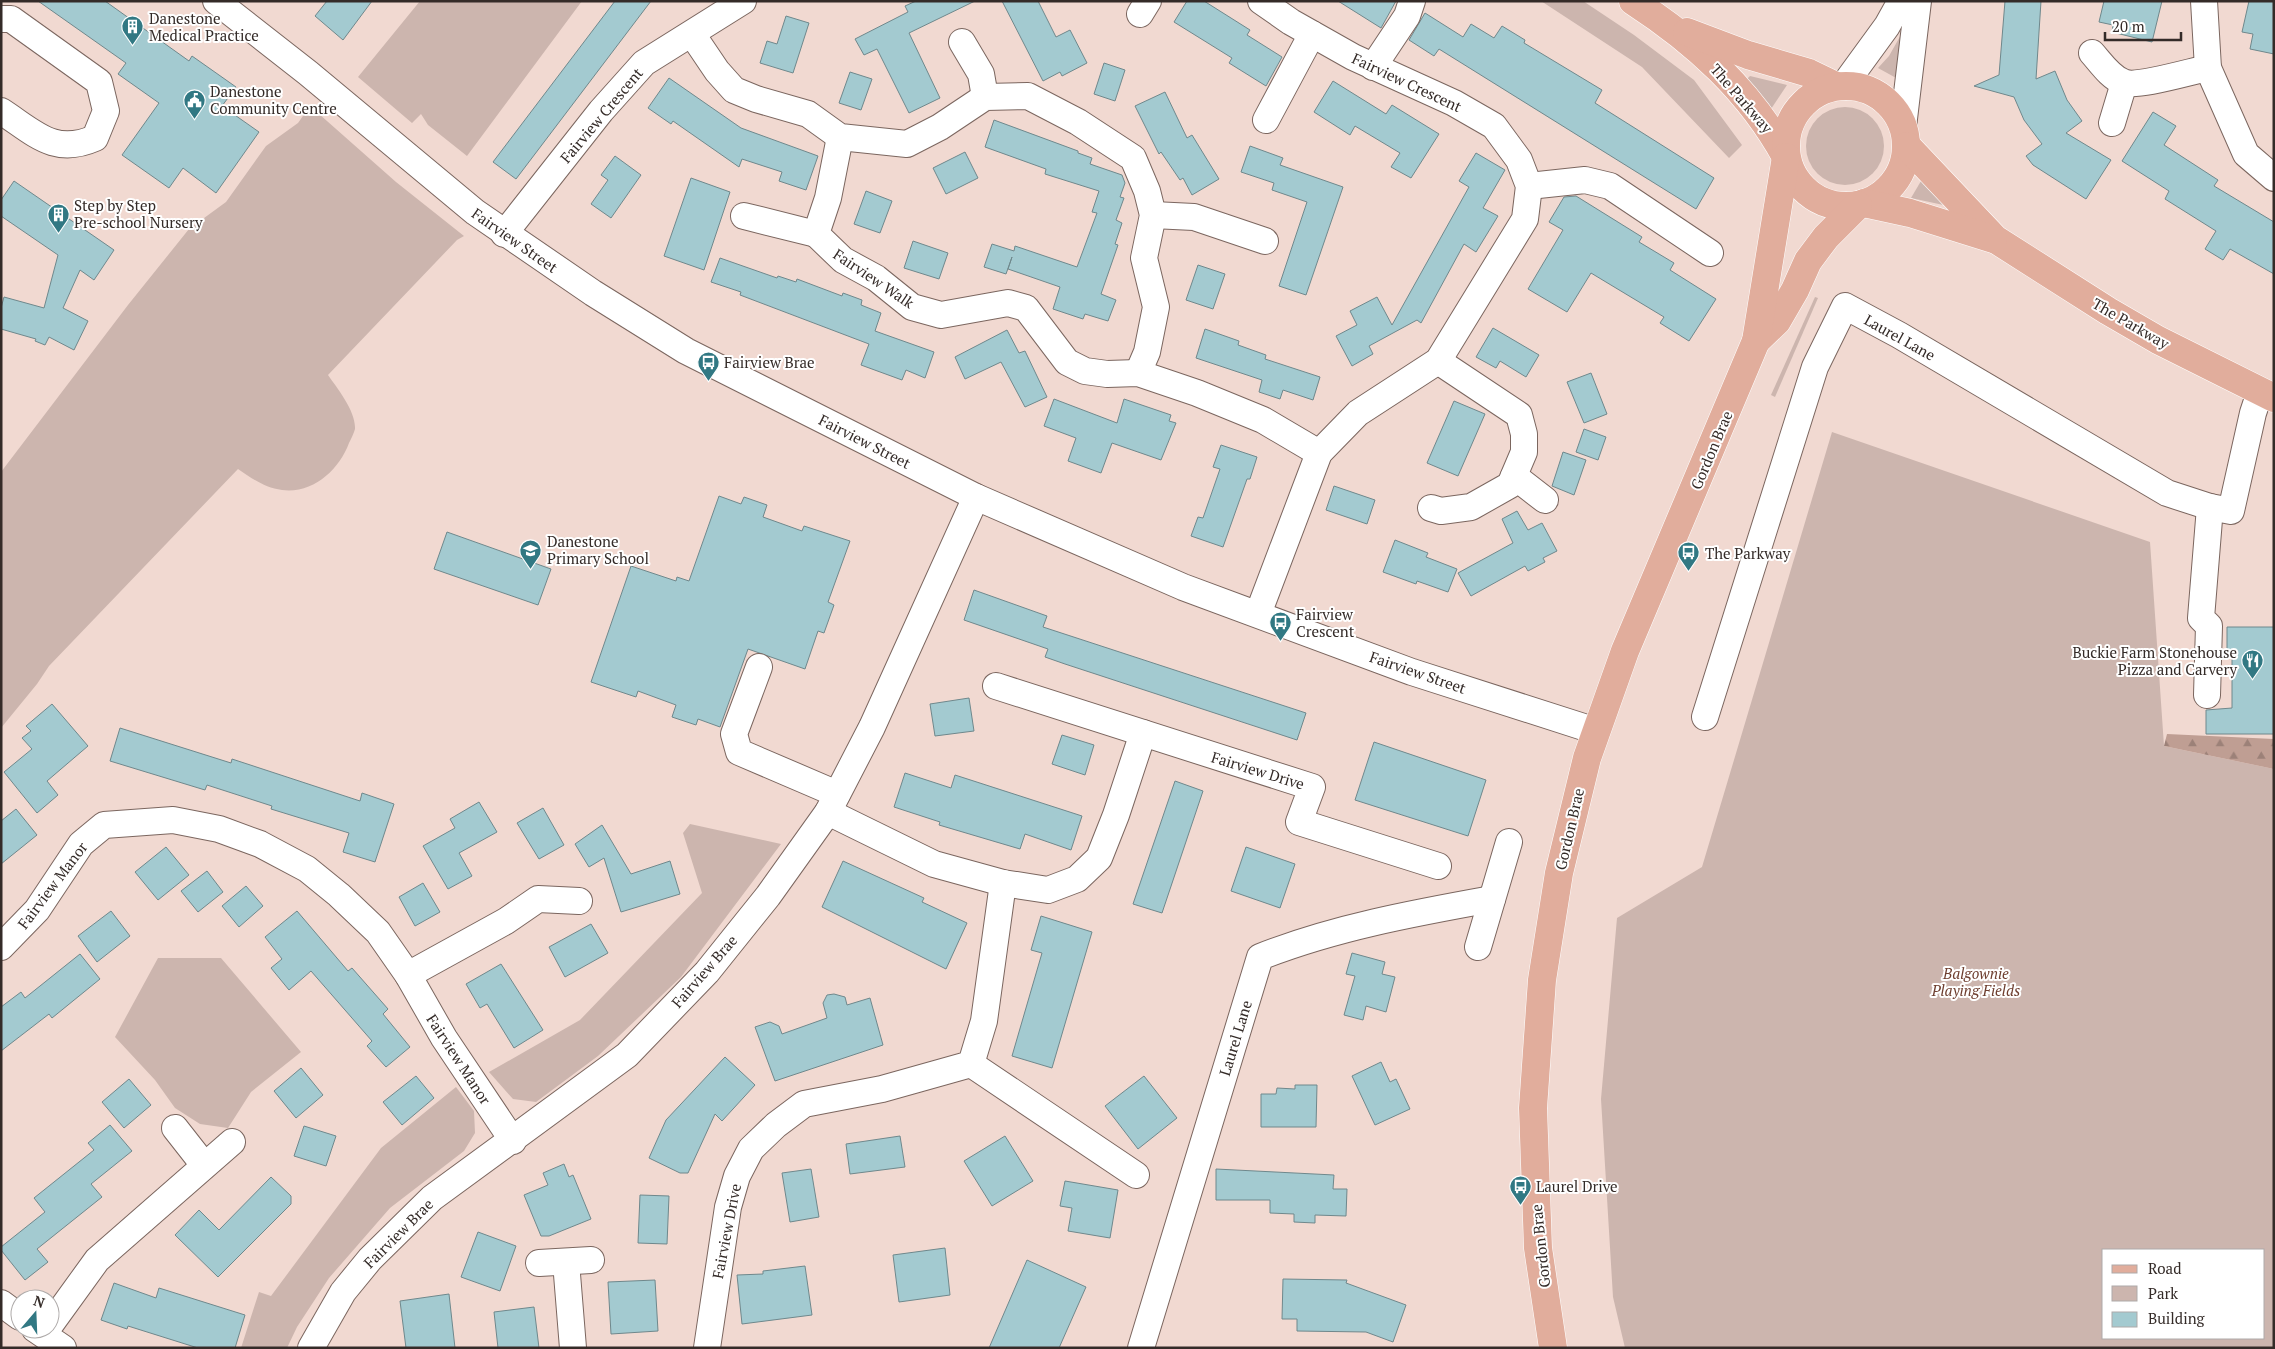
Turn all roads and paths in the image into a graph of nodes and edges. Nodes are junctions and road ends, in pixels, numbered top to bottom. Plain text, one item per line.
1 (743, 1) edge
2 (1261, 1) edge
3 (1412, 1) edge
4 (1633, 1) edge
5 (1901, 1) edge
6 (1918, 1) edge
7 (2204, 1) edge
8 (223, 3) edge
9 (1, 19) edge
10 (1670, 25) junction
11 (692, 34) junction
12 (1312, 34) junction
13 (962, 42) dead end
14 (2092, 53) dead end
15 (1374, 67) junction
16 (2208, 68) junction
17 (2124, 83) junction
18 (1840, 85) junction
19 (985, 97) junction
20 (1, 111) edge
21 (1266, 120) dead end
22 (2112, 123) dead end
23 (1905, 136) junction
24 (840, 137) junction
25 (1786, 156) junction
26 (2274, 178) edge
27 (1529, 186) junction
28 (1861, 204) junction
29 (1154, 215) junction
30 (744, 216) dead end
31 (504, 234) junction
32 (816, 234) junction
33 (1994, 239) junction
34 (1265, 242) dead end
35 (1710, 253) dead end
36 (1756, 341) junction
37 (1438, 361) junction
38 (1138, 373) junction
39 (2267, 395) edge
40 (1319, 453) junction
41 (1514, 476) junction
42 (976, 497) junction
43 (1545, 500) dead end
44 (2210, 507) junction
45 (1431, 508) dead end
46 (1258, 614) junction
47 (758, 667) dead end
48 (996, 686) dead end
49 (2207, 695) dead end
50 (1705, 717) dead end
51 (1596, 731) junction
52 (1143, 733) junction
53 (833, 803) junction
54 (1509, 842) dead end
55 (1438, 866) dead end
56 (1003, 883) junction
57 (1492, 900) junction
58 (579, 902) dead end
59 (1, 947) edge
60 (1478, 947) dead end
61 (408, 976) junction
62 (971, 1064) junction
63 (174, 1128) dead end
64 (513, 1141) junction
65 (232, 1142) dead end
66 (204, 1165) junction
67 (1136, 1175) dead end
68 (539, 1264) dead end
69 (60, 1315) edge
70 (320, 1345) edge
71 (573, 1348) edge
72 (707, 1348) edge
73 (1141, 1348) edge
74 (1553, 1348) edge

1 - 11 street, Fairview Crescent
2 - 12 street, Fairview Crescent
3 - 15 street
4 - 10 main road, The Parkway
5 - 18 street
6 - 23 street
7 - 16 street
8 - 31 street, Fairview Street
9 - 20 street
10 - 18 main road, The Parkway
10 - 25 main road, The Parkway
11 - 24 street
11 - 31 street, Fairview Crescent
12 - 15 street, Fairview Crescent
12 - 21 street
13 - 19 street
14 - 17 street
15 - 27 street, Fairview Crescent
16 - 17 street
16 - 26 street
17 - 22 street
18 - 23 main road
18 - 25 main road
19 - 24 street
19 - 29 street
23 - 28 main road
23 - 33 main road, The Parkway
24 - 32 street
25 - 28 main road
25 - 36 main road, Gordon Brae
27 - 35 street
27 - 37 street, Fairview Crescent
28 - 33 main road, The Parkway
28 - 36 main road, Gordon Brae
29 - 34 street
29 - 38 street
30 - 32 street
31 - 42 street, Fairview Street
32 - 38 street, Fairview Walk
33 - 39 main road, The Parkway
36 - 51 main road, Gordon Brae
37 - 40 street, Fairview Crescent
37 - 41 street
38 - 40 street, Fairview Walk
39 - 44 street, Laurel Lane
40 - 46 street, Fairview Crescent
41 - 43 street
41 - 45 street
42 - 46 street, Fairview Street
42 - 53 street, Fairview Brae
44 - 49 street
44 - 50 street, Laurel Lane
46 - 51 street, Fairview Street
47 - 53 street
48 - 52 street, Fairview Drive
51 - 74 main road, Gordon Brae
52 - 55 street, Fairview Drive
52 - 56 street
53 - 56 street
53 - 64 street, Fairview Brae
54 - 57 street
56 - 62 street
57 - 60 street
57 - 73 street, Laurel Lane
58 - 61 street
59 - 61 street, Fairview Manor
61 - 64 street, Fairview Manor
62 - 67 street
62 - 72 street, Fairview Drive
63 - 66 street
64 - 70 street, Fairview Brae
65 - 66 street
66 - 69 street
68 - 71 street

